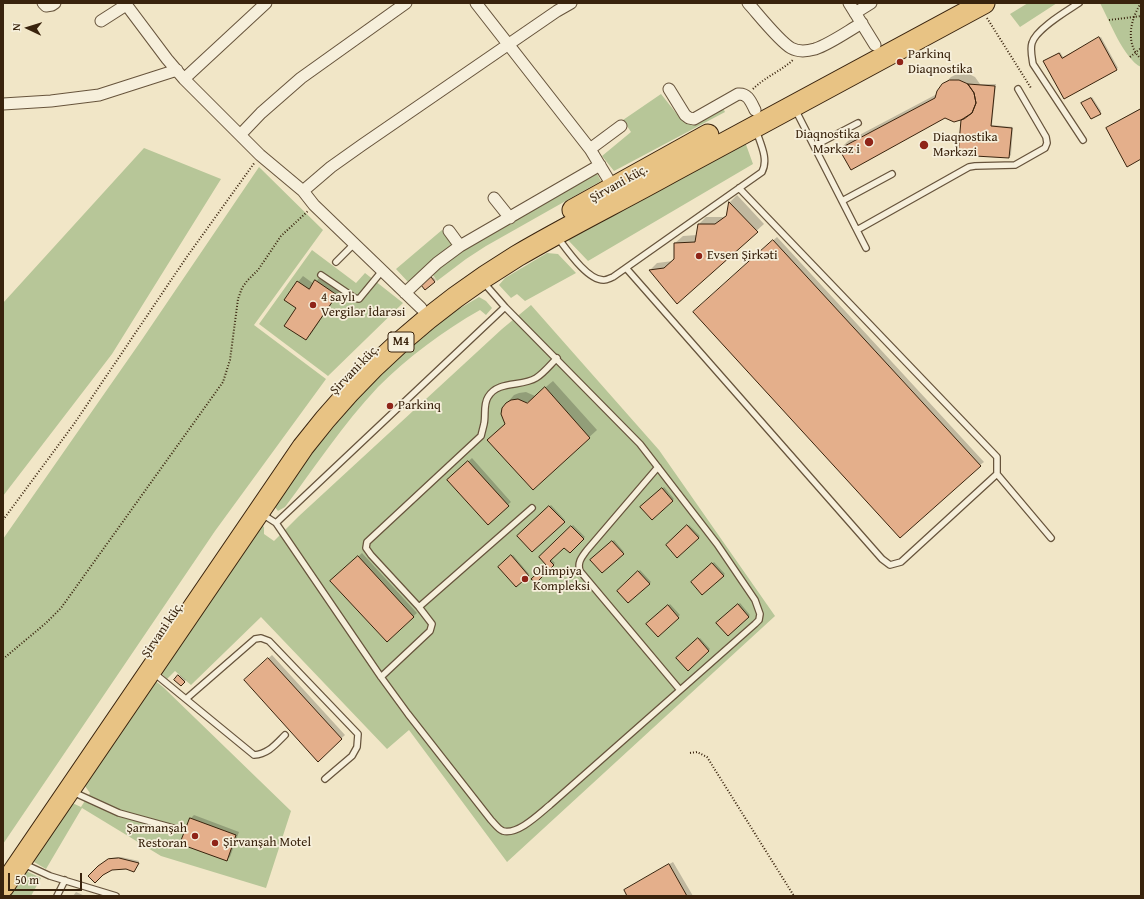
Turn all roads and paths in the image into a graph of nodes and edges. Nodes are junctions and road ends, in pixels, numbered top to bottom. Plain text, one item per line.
1 (43, 3) edge
2 (55, 3) edge
3 (266, 3) edge
4 (406, 3) edge
5 (476, 3) edge
6 (571, 3) edge
7 (748, 3) edge
8 (871, 3) edge
9 (953, 3) edge
10 (1079, 3) edge
11 (1141, 3) edge
12 (125, 4) edge
13 (982, 4) edge
14 (852, 8) edge
15 (1141, 16) edge
16 (1134, 17) junction
17 (1109, 20) dead end
18 (101, 21) dead end
19 (862, 23) junction
20 (508, 44) junction
21 (875, 45) junction
22 (1141, 48) edge
23 (799, 50) junction
24 (1135, 53) junction
25 (1130, 57) dead end
26 (1141, 59) edge
27 (181, 75) junction
28 (669, 88) dead end
29 (1031, 88) dead end
30 (1018, 89) dead end
31 (3, 104) edge
32 (794, 105) junction
33 (752, 111) junction
34 (858, 123) dead end
35 (621, 126) dead end
36 (241, 134) junction
37 (1083, 140) dead end
38 (814, 146) junction
39 (590, 150) junction
40 (260, 155) junction
41 (600, 165) junction
42 (892, 174) dead end
43 (613, 187) junction
44 (739, 188) junction
45 (303, 191) junction
46 (494, 198) dead end
47 (842, 201) junction
48 (314, 205) junction
49 (510, 218) junction
50 (857, 230) junction
51 (449, 231) dead end
52 (556, 235) junction
53 (354, 244) junction
54 (460, 246) junction
55 (866, 248) dead end
56 (336, 262) dead end
57 (626, 268) junction
58 (382, 272) junction
59 (321, 275) dead end
60 (482, 279) junction
61 (405, 293) junction
62 (505, 307) junction
63 (421, 308) junction
64 (556, 358) junction
65 (658, 467) junction
66 (997, 474) junction
67 (532, 508) dead end
68 (258, 512) junction
69 (3, 520) edge
70 (276, 523) junction
71 (1051, 538) dead end
72 (419, 607) junction
73 (3, 659) edge
74 (151, 670) junction
75 (381, 677) junction
76 (680, 690) junction
77 (186, 699) junction
78 (285, 735) dead end
79 (690, 753) dead end
80 (325, 779) dead end
81 (69, 790) junction
82 (176, 829) dead end
83 (11, 863) edge
84 (65, 880) junction
85 (3, 887) edge
86 (57, 896) edge
87 (116, 896) edge
88 (794, 896) edge

1 - 2 street
3 - 27 street
4 - 36 street
5 - 20 street
6 - 20 street
7 - 23 street
8 - 14 street
9 - 21 highway, Şirvani küç. / M4
10 - 37 lane
11 - 16 path
12 - 18 street
12 - 27 street
13 - 29 path
13 - 32 highway, M4
14 - 19 street
15 - 16 path
16 - 17 path
16 - 24 path
19 - 21 street
19 - 23 street
20 - 39 street
20 - 45 street
21 - 33 highway, Şirvani küç. / M4
22 - 24 path
23 - 33 path
24 - 25 path
24 - 26 path
27 - 31 street
27 - 36 street
28 - 33 street
30 - 50 lane
32 - 33 highway, M4
32 - 38 lane
33 - 43 highway, Şirvani küç. / M4
33 - 44 lane
33 - 52 highway, M4
34 - 38 lane
35 - 39 street
36 - 40 street
38 - 47 lane
39 - 41 street
40 - 45 street
40 - 69 path
41 - 43 street
41 - 49 street
42 - 47 lane
43 - 63 highway, Şirvani küç. / M4
44 - 57 lane
44 - 66 lane
45 - 48 street
46 - 49 street
47 - 50 lane
48 - 53 street
48 - 73 path
49 - 54 street
50 - 55 lane
51 - 54 street
52 - 57 lane
52 - 60 highway, M4
53 - 56 lane
53 - 58 street
54 - 61 street
57 - 66 lane
58 - 59 lane
58 - 61 street
60 - 62 lane
60 - 68 highway, M4
61 - 63 street
62 - 64 lane
62 - 70 lane
63 - 83 highway, Şirvani küç. / M4
64 - 65 lane
64 - 72 lane
65 - 76 lane
65 - 76 lane
66 - 71 lane
67 - 72 lane
68 - 70 lane
68 - 74 highway, M4
70 - 75 lane
72 - 75 lane
74 - 77 lane
74 - 81 highway, M4
75 - 76 lane
77 - 78 lane
77 - 80 lane
79 - 88 path
81 - 82 lane
81 - 83 highway, M4
83 - 84 lane
83 - 85 highway, M4
84 - 86 lane
84 - 87 lane

